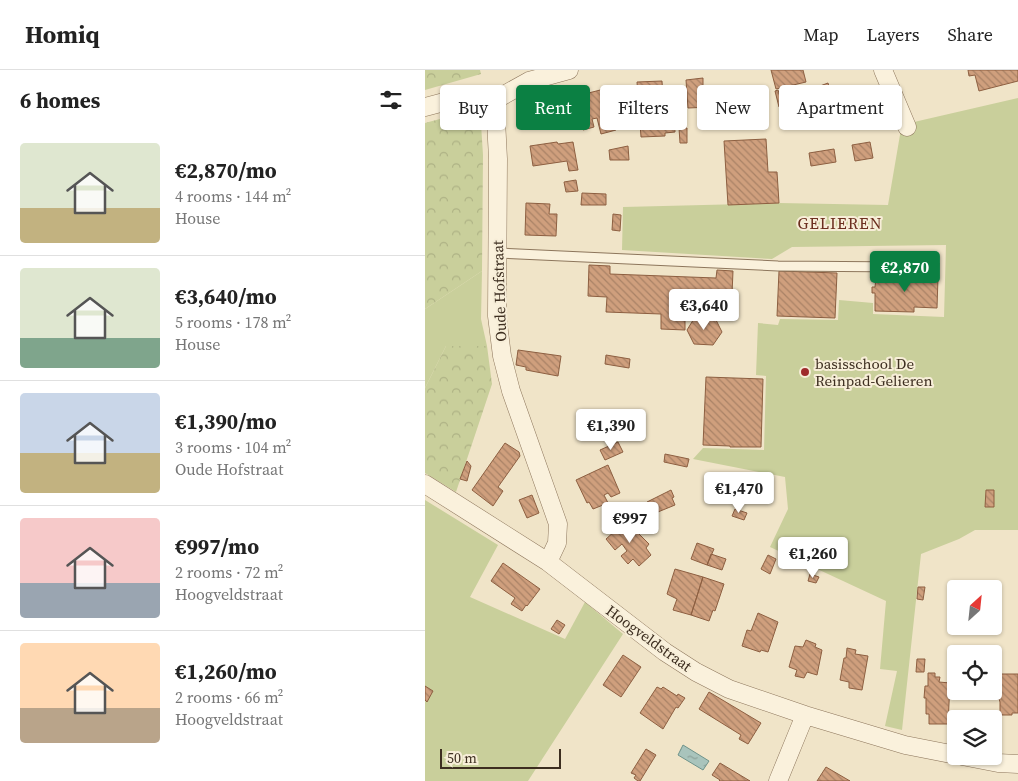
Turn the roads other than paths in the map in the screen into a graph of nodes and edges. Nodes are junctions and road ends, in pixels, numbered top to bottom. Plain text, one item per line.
1 (569, 70) edge
2 (883, 70) edge
3 (506, 94) edge
4 (440, 103) edge
5 (425, 107) edge
6 (907, 127) dead end
7 (497, 130) edge
8 (497, 253) junction
9 (906, 267) dead end
10 (425, 484) edge
11 (548, 562) junction
12 (805, 715) junction
13 (947, 753) edge
14 (1002, 763) edge
15 (1018, 764) edge
16 (778, 781) edge

1 - 3 street
2 - 6 street
4 - 5 street
7 - 8 street, Oude Hofstraat
8 - 9 lane
8 - 11 street, Oude Hofstraat
10 - 11 street, Hoogveldstraat
11 - 12 street, Hoogveldstraat
12 - 13 street, Hoogveldstraat
12 - 16 street
14 - 15 street

